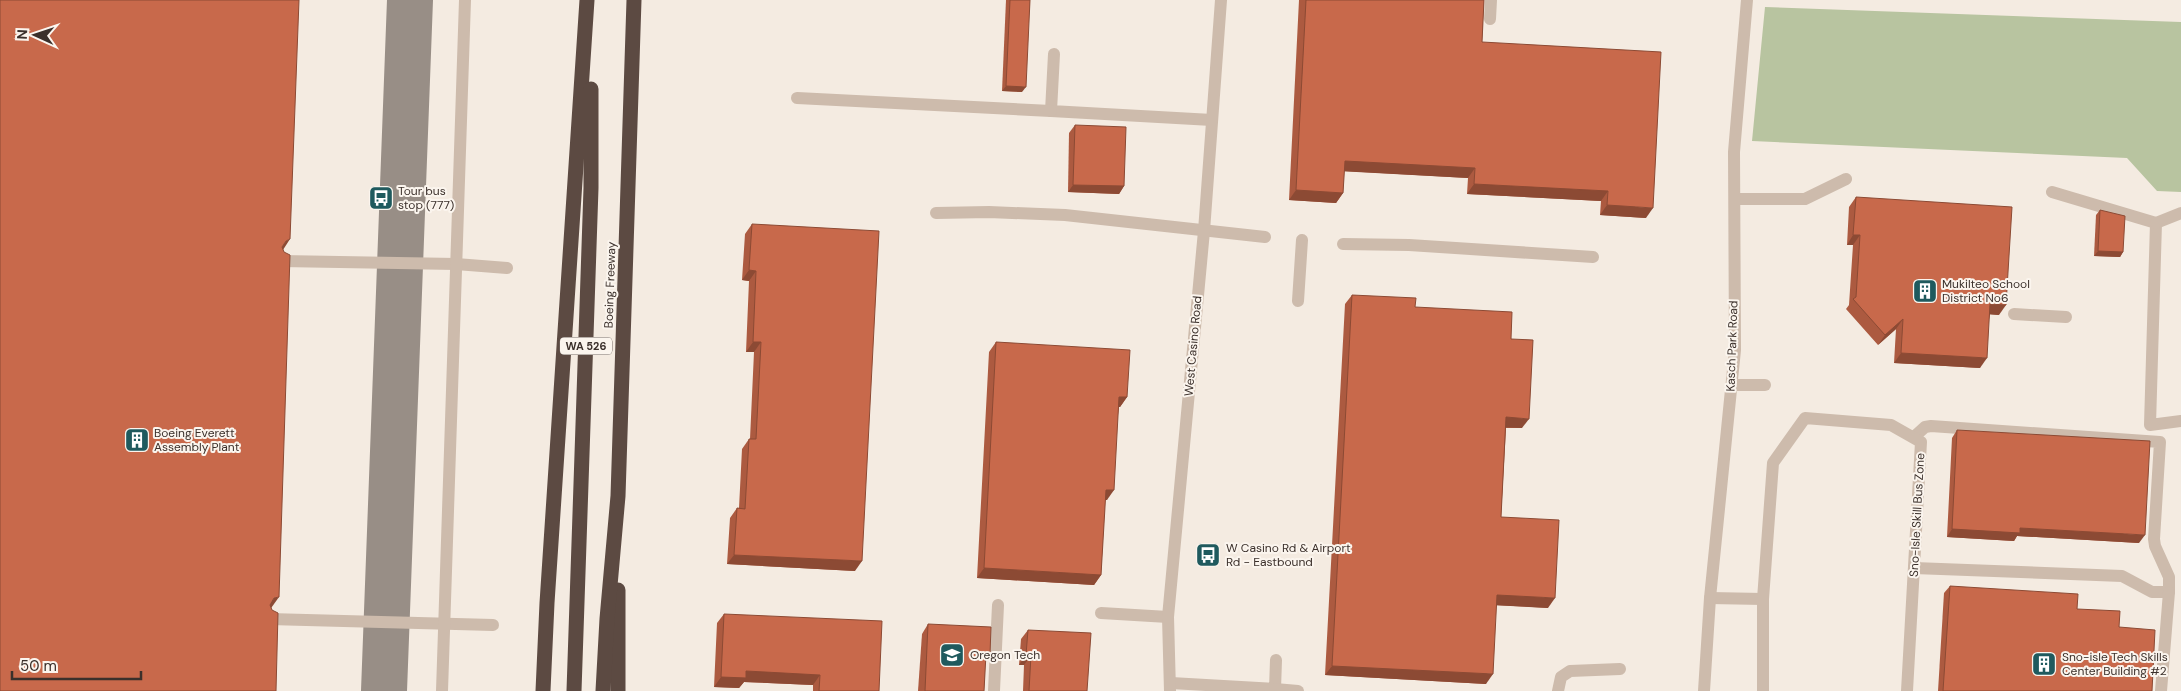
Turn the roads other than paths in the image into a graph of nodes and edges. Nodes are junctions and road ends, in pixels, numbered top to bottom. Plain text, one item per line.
1 (465, 0) edge
2 (589, 0) edge
3 (634, 0) edge
4 (1221, 0) edge
5 (1491, 0) edge
6 (1747, 0) edge
7 (1490, 19) dead end
8 (1054, 54) dead end
9 (797, 98) dead end
10 (1051, 111) junction
11 (1212, 120) junction
12 (1846, 179) dead end
13 (2052, 192) dead end
14 (1734, 199) junction
15 (2181, 213) edge
16 (936, 214) dead end
17 (2156, 223) junction
18 (1204, 231) junction
19 (1265, 237) dead end
20 (1302, 240) dead end
21 (1343, 244) dead end
22 (1593, 257) dead end
23 (281, 261) edge
24 (456, 264) junction
25 (507, 268) dead end
26 (1298, 302) dead end
27 (2014, 314) dead end
28 (2066, 317) dead end
29 (1732, 385) junction
30 (1765, 385) dead end
31 (2181, 421) edge
32 (1914, 437) junction
33 (618, 496) junction
34 (1914, 568) junction
35 (2169, 592) junction
36 (1710, 598) junction
37 (1763, 599) junction
38 (998, 605) dead end
39 (1101, 612) dead end
40 (1168, 617) junction
41 (269, 619) edge
42 (444, 623) junction
43 (493, 625) dead end
44 (1276, 660) dead end
45 (1620, 669) dead end
46 (1170, 687) edge
47 (1275, 688) junction
48 (442, 691) edge
49 (543, 691) edge
50 (574, 691) edge
51 (604, 691) edge
52 (618, 691) edge
53 (994, 691) edge
54 (1298, 691) edge
55 (1558, 691) edge
56 (1704, 691) edge
57 (1763, 691) edge
58 (1907, 691) edge
59 (2162, 691) edge

1 - 24 street
2 - 49 highway
2 - 50 highway, Boeing Freeway / WA 526
3 - 33 highway, Boeing Freeway / WA 526
4 - 11 street, West Casino Road
5 - 7 street
6 - 14 street, Kasch Park Road
8 - 10 street
9 - 10 street
10 - 11 street
11 - 18 street, West Casino Road
12 - 14 street
13 - 17 street
14 - 29 street, Kasch Park Road
15 - 17 street
16 - 18 street
17 - 31 street
18 - 19 street
18 - 40 street, West Casino Road
20 - 26 street
21 - 22 street
23 - 24 street
24 - 25 street
24 - 42 street
27 - 28 street
29 - 30 street
29 - 36 street, Kasch Park Road
32 - 34 street, Sno-Isle Skill Bus Zone
32 - 35 street
32 - 37 street, Sno-Isle Skill Bus Zone
33 - 51 highway, Boeing Freeway / WA 526
33 - 52 highway
34 - 35 street
34 - 58 street, Sno-Isle Skill Bus Zone
35 - 59 street
36 - 37 street
36 - 56 street, Kasch Park Road
37 - 57 street
38 - 53 street
39 - 40 street
40 - 46 street, West Casino Road
41 - 42 street
42 - 43 street
42 - 48 street
44 - 47 street
45 - 55 street
46 - 47 street
47 - 54 street

